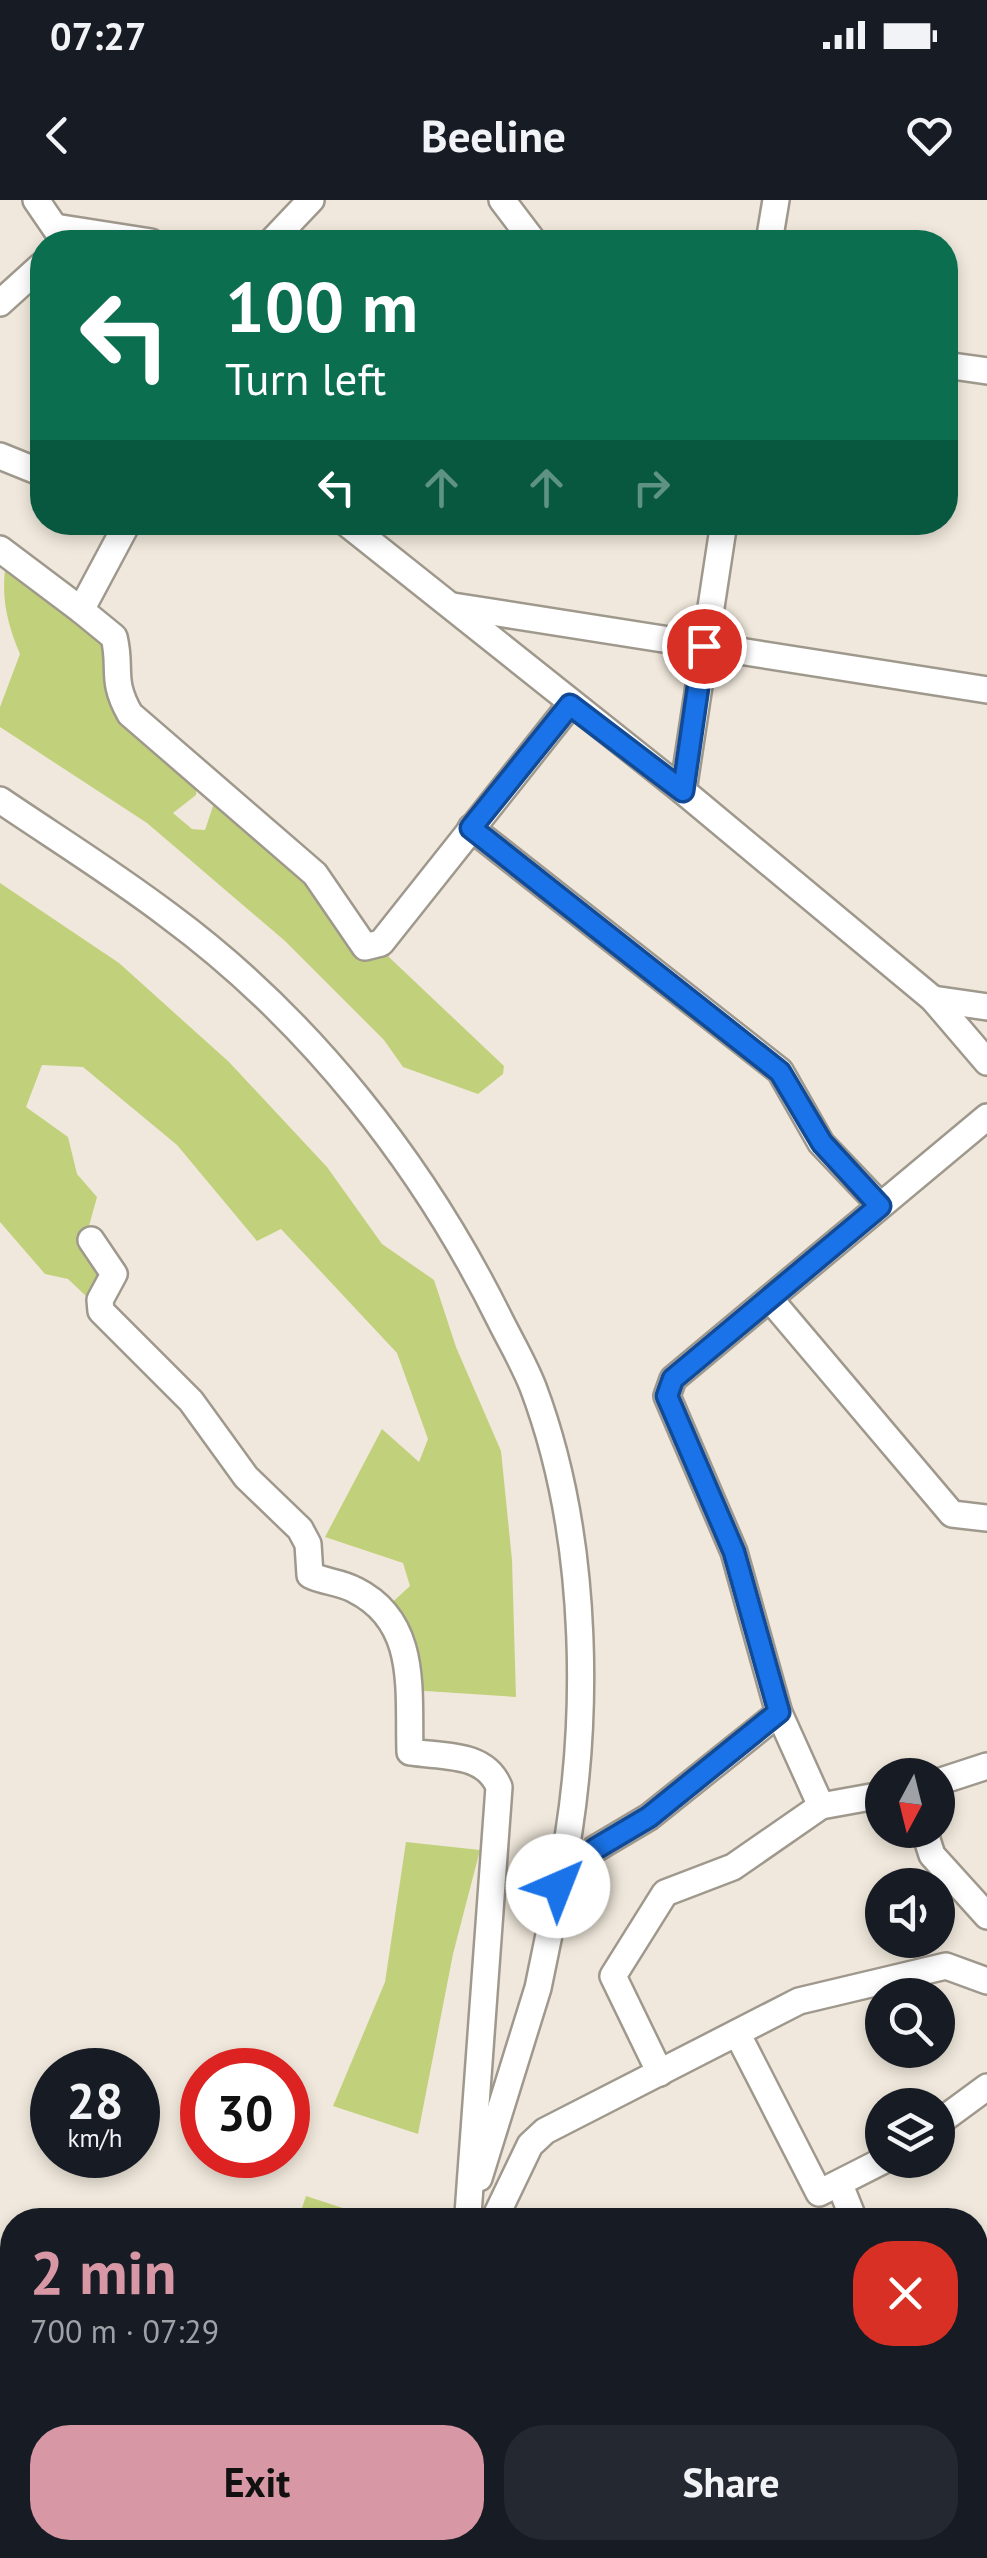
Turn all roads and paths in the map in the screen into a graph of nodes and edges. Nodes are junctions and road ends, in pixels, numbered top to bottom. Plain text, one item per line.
1 (36, 200) edge
2 (311, 200) edge
3 (502, 200) edge
4 (776, 200) edge
5 (57, 230) edge
6 (282, 230) edge
7 (525, 230) edge
8 (771, 230) edge
9 (30, 276) edge
10 (0, 303) edge
11 (958, 367) edge
12 (987, 371) edge
13 (0, 456) edge
14 (30, 467) edge
15 (118, 535) edge
16 (362, 535) edge
17 (722, 535) edge
18 (0, 548) edge
19 (452, 606) junction
20 (81, 610) junction
21 (704, 646) junction
22 (987, 690) edge
23 (570, 705) junction
24 (683, 791) junction
25 (0, 800) edge
26 (471, 828) junction
27 (933, 999) junction
28 (987, 1007) edge
29 (987, 1062) edge
30 (987, 1117) edge
31 (880, 1206) junction
32 (90, 1240) dead end
33 (770, 1298) junction
34 (987, 1518) edge
35 (779, 1712) junction
36 (987, 1766) edge
37 (955, 1776) edge
38 (865, 1798) edge
39 (821, 1806) junction
40 (930, 1848) edge
41 (558, 1886) junction
42 (987, 1916) edge
43 (987, 1981) edge
44 (737, 2033) junction
45 (660, 2073) junction
46 (987, 2087) edge
47 (955, 2111) edge
48 (865, 2171) edge
49 (840, 2186) junction
50 (468, 2208) edge
51 (470, 2208) edge
52 (500, 2208) edge
53 (849, 2208) edge

1 - 5 street
2 - 6 street
3 - 7 street
4 - 8 street
9 - 10 street
11 - 12 street
13 - 14 street
15 - 20 street
16 - 19 street
17 - 21 street
18 - 20 street
19 - 21 street
19 - 23 street
20 - 26 street
21 - 22 street
21 - 24 street
23 - 24 street
23 - 26 street
24 - 27 street
25 - 41 street
26 - 31 street
27 - 28 street
27 - 29 street
30 - 31 street
31 - 33 street
32 - 50 street
33 - 34 street
33 - 35 street
35 - 39 street
35 - 41 street
36 - 37 street
38 - 39 street
39 - 45 street
40 - 42 street
41 - 51 street
43 - 44 street
44 - 45 street
44 - 49 street
45 - 52 street
46 - 47 street
48 - 49 street
49 - 53 street

